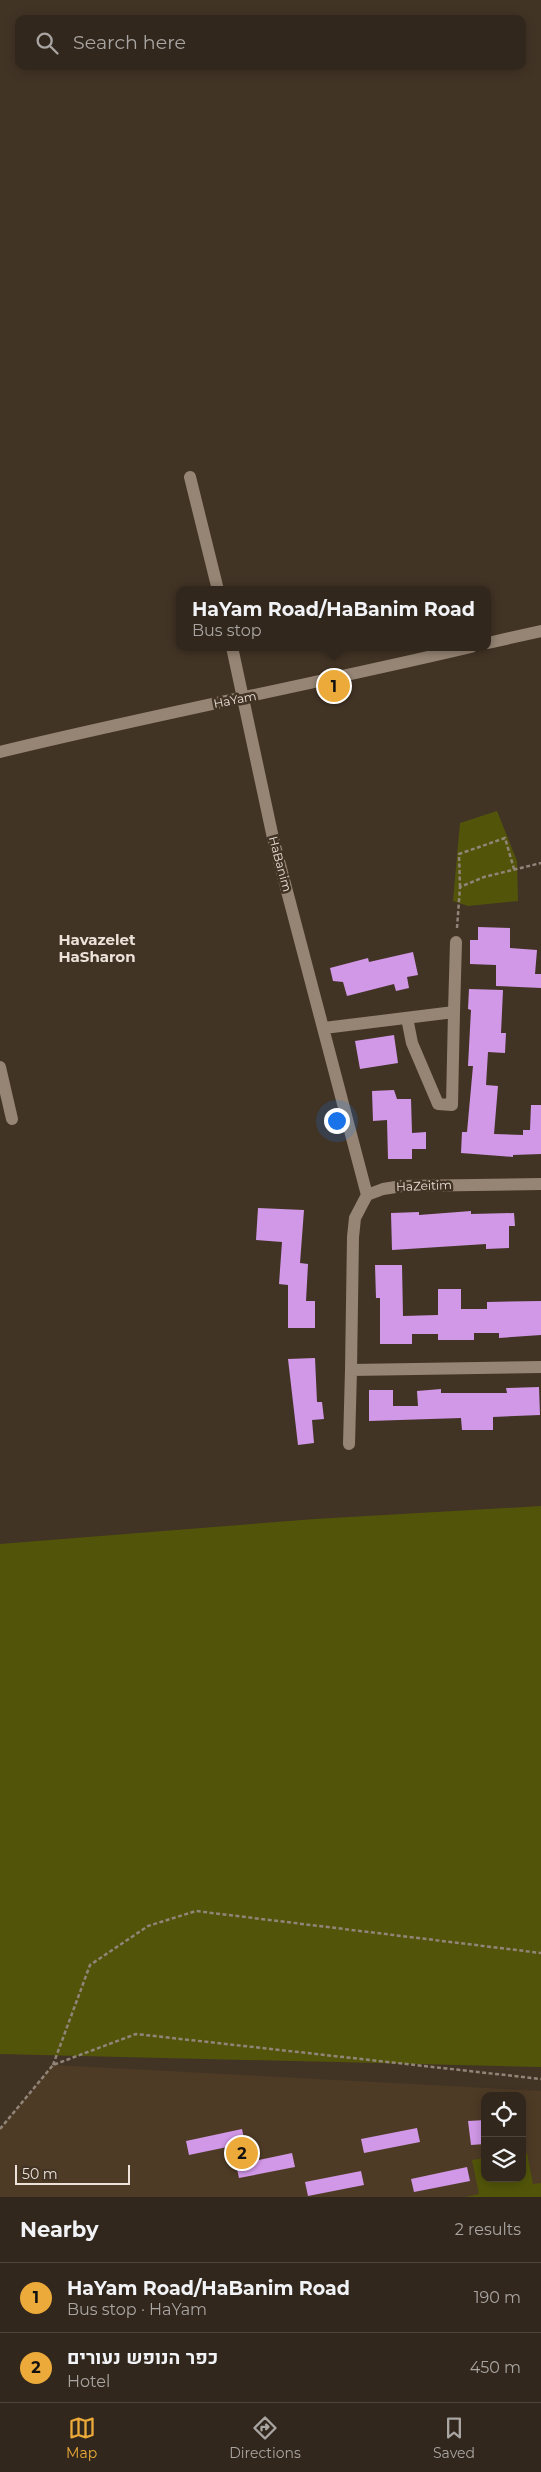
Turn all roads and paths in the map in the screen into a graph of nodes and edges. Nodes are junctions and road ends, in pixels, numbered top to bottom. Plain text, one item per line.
1 (190, 477) dead end
2 (217, 586) edge
3 (541, 631) edge
4 (491, 642) edge
5 (233, 651) edge
6 (453, 651) edge
7 (245, 698) junction
8 (0, 752) edge
9 (541, 862) edge
10 (514, 869) junction
11 (460, 887) junction
12 (456, 942) joint
13 (454, 1012) junction
14 (407, 1018) junction
15 (324, 1028) junction
16 (0, 1067) edge
17 (12, 1119) dead end
18 (541, 1184) edge
19 (367, 1195) junction
20 (541, 1367) edge
21 (351, 1370) junction
22 (349, 1444) dead end
23 (541, 1954) edge
24 (53, 2065) junction
25 (541, 2079) edge
26 (0, 2128) edge

1 - 2 street
3 - 4 street
5 - 7 street, HaBanim
6 - 7 street, HaYam
7 - 8 street, HaYam
7 - 15 street, HaBanim
9 - 10 path
10 - 11 path
10 - 11 path
11 - 12 path
12 - 13 street
13 - 14 street
13 - 14 street
14 - 15 street
15 - 19 street, HaBanim
16 - 17 street
18 - 19 street, HaZeitim
19 - 21 street
20 - 21 street
21 - 22 street
23 - 24 path
24 - 25 path
24 - 26 path

